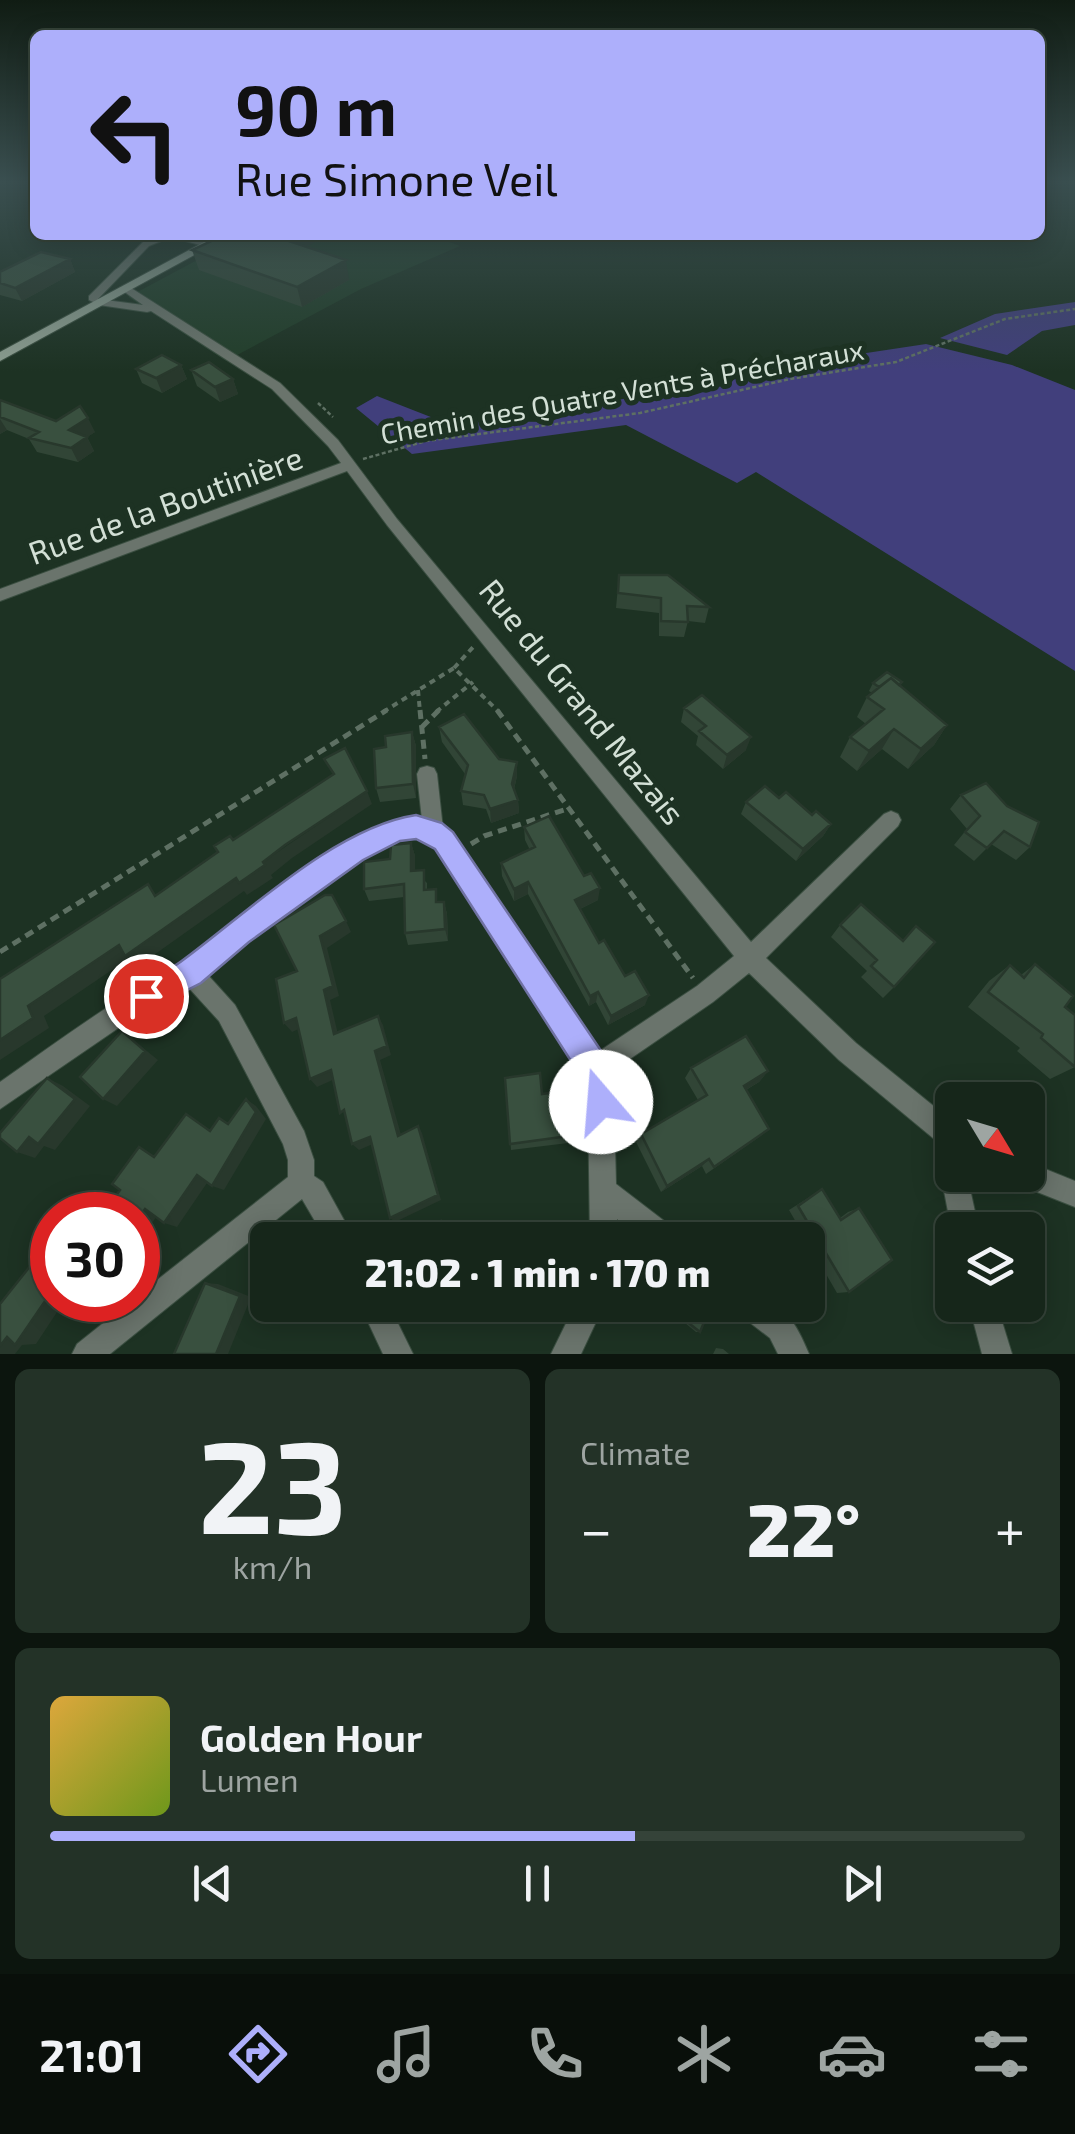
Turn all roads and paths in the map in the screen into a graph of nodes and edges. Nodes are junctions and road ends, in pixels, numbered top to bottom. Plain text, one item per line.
1 (146, 244) edge
2 (182, 244) edge
3 (207, 244) edge
4 (191, 252) junction
5 (124, 288) junction
6 (96, 300) junction
7 (1075, 309) edge
8 (162, 314) junction
9 (0, 357) edge
10 (349, 465) junction
11 (0, 595) edge
12 (482, 633) junction
13 (454, 668) dead end
14 (473, 682) dead end
15 (418, 690) dead end
16 (422, 727) junction
17 (426, 774) joint
18 (570, 808) dead end
19 (891, 820) dead end
20 (432, 832) junction
21 (454, 855) junction
22 (750, 958) junction
23 (191, 973) junction
24 (595, 1070) junction
25 (0, 1097) edge
26 (935, 1122) edge
27 (1045, 1182) edge
28 (301, 1183) junction
29 (603, 1191) junction
30 (1075, 1194) edge
31 (332, 1222) edge
32 (604, 1222) edge
33 (643, 1222) edge
34 (382, 1322) edge
35 (582, 1322) edge
36 (772, 1322) edge
37 (988, 1322) edge
38 (87, 1354) edge
39 (398, 1354) edge
40 (566, 1354) edge
41 (794, 1354) edge
42 (997, 1354) edge

1 - 6 street
2 - 4 street
3 - 4 main road
4 - 5 main road
5 - 6 main road
5 - 8 street, Rue du Grand Mazais
6 - 8 street, Rue du Grand Mazais
6 - 9 main road
7 - 10 path, Chemin des Quatre Vents à Précharaux
8 - 10 street, Rue du Grand Mazais
10 - 11 street, Rue de la Boutinière
10 - 12 street, Rue du Grand Mazais
12 - 13 path
12 - 22 street, Rue du Grand Mazais
14 - 16 path
15 - 16 path
16 - 17 path
17 - 20 street
18 - 21 path
19 - 22 street
20 - 21 street
20 - 23 street
21 - 24 street
22 - 24 street
22 - 26 street, Rue du Grand Mazais
23 - 25 street
23 - 28 street
24 - 29 street
27 - 30 street
28 - 31 street
28 - 38 street
29 - 32 street
29 - 33 street
34 - 39 street
35 - 40 street
36 - 41 street
37 - 42 street

